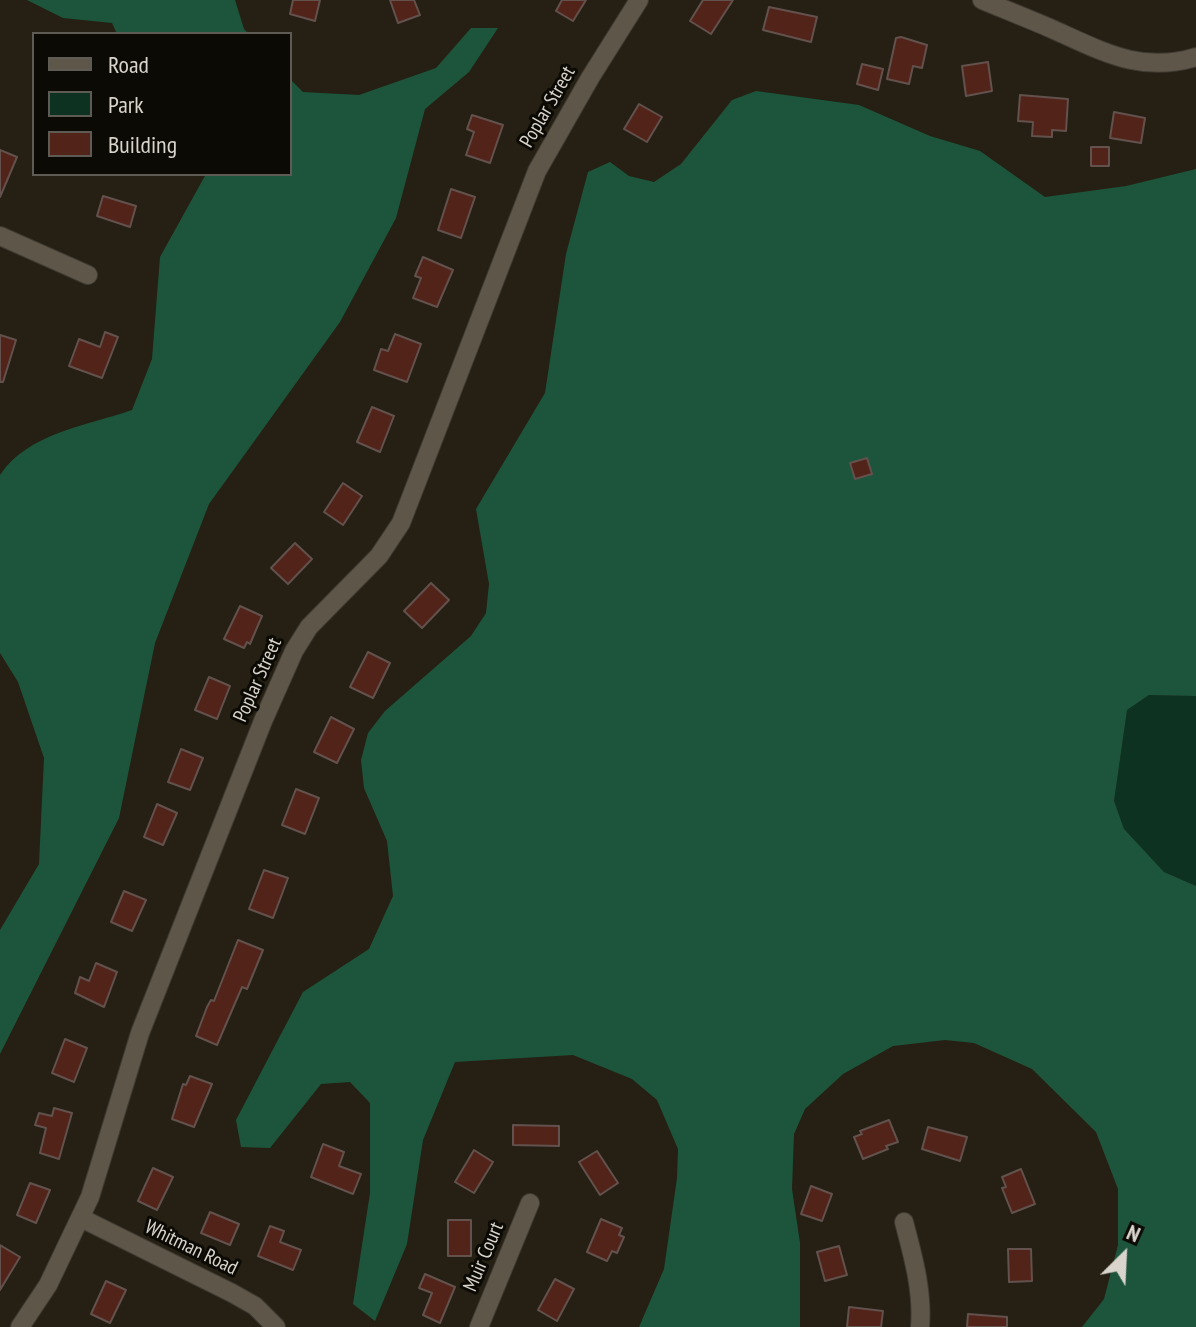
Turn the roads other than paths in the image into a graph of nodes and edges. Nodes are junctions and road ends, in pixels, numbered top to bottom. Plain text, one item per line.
1 (639, 0) edge
2 (982, 0) edge
3 (1196, 57) edge
4 (0, 236) edge
5 (88, 275) dead end
6 (530, 1203) dead end
7 (81, 1218) junction
8 (904, 1222) dead end
9 (20, 1327) edge
10 (276, 1327) edge
11 (479, 1327) edge
12 (920, 1327) edge

1 - 7 street, Poplar Street
2 - 3 street
4 - 5 street
6 - 11 street, Muir Court
7 - 9 street, Poplar Street
7 - 10 street, Whitman Road
8 - 12 street

